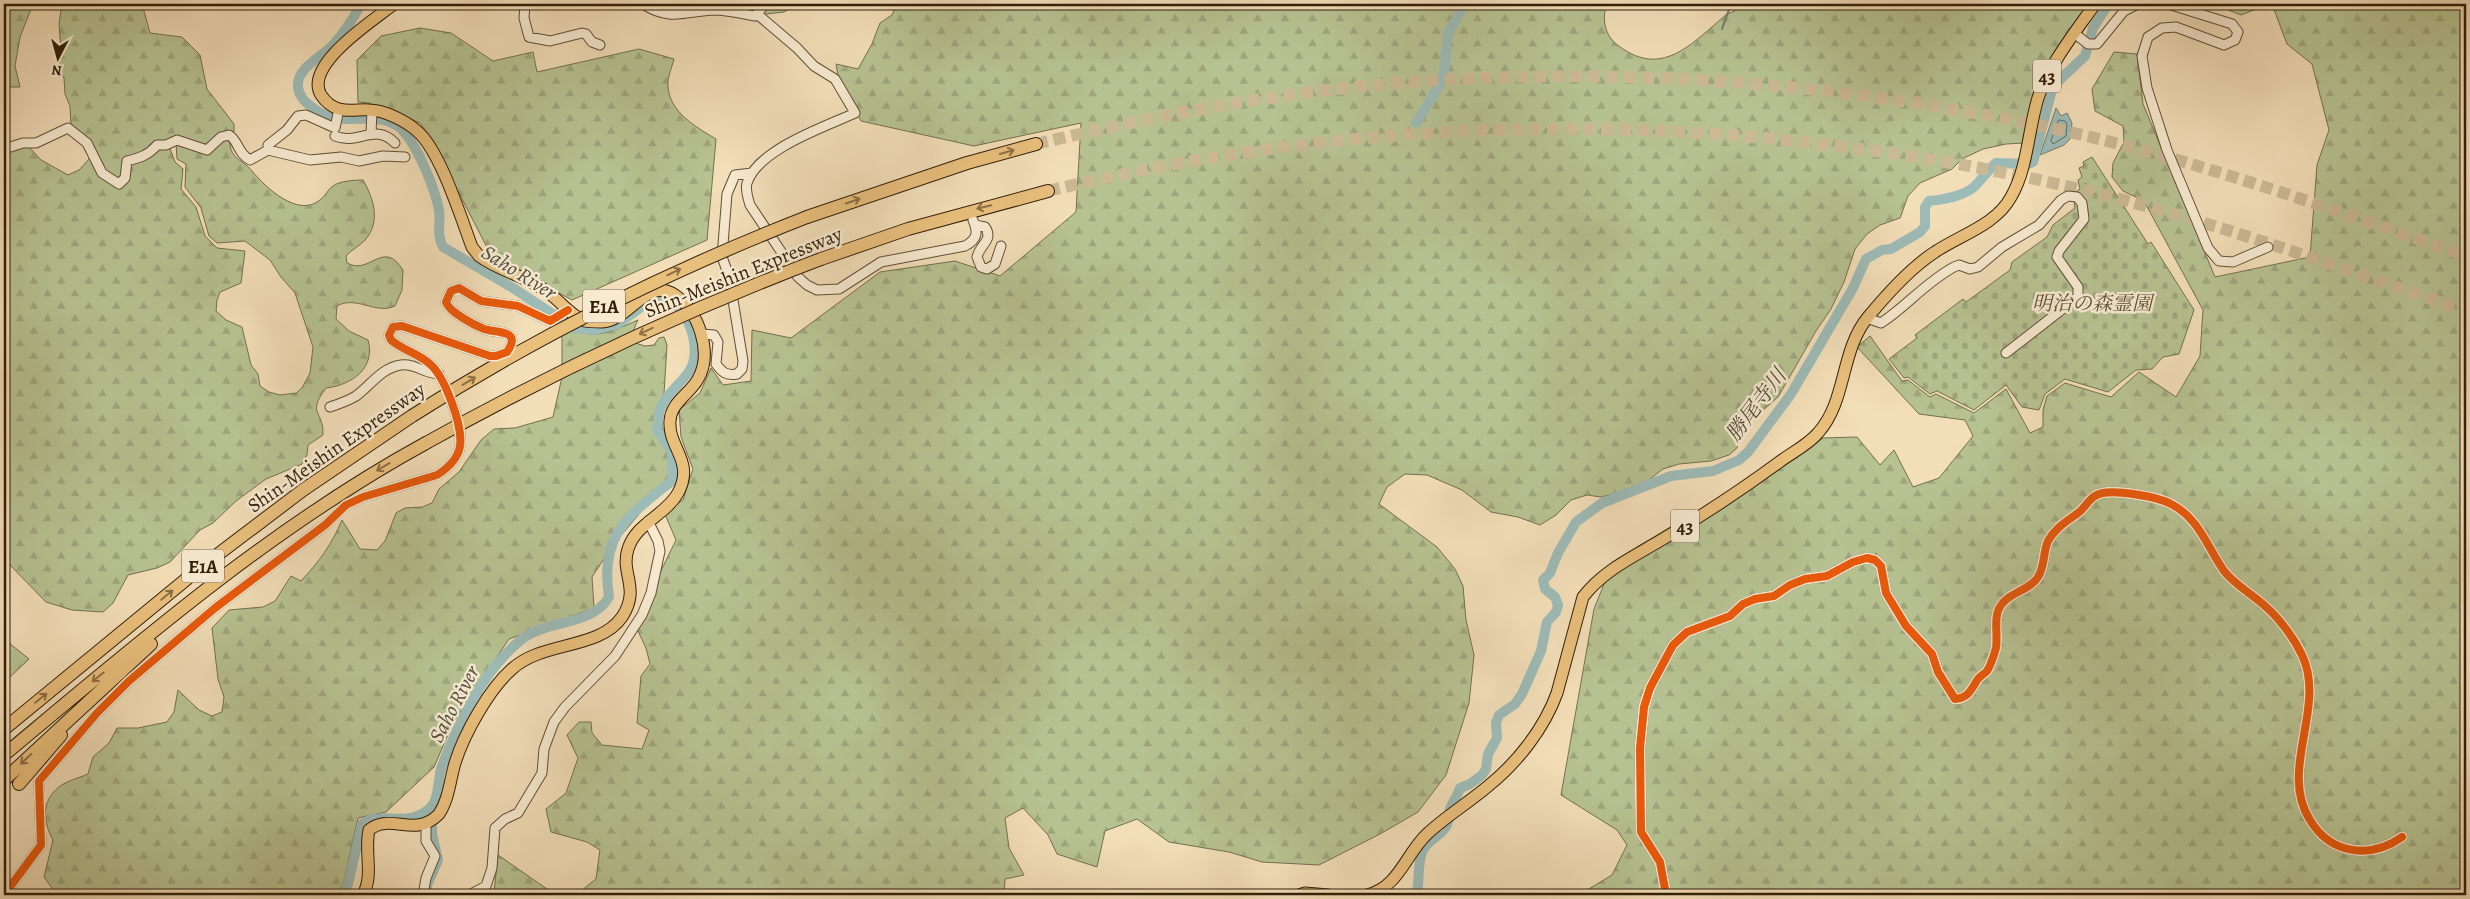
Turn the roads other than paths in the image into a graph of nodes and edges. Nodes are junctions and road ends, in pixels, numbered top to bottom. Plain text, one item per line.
1 (394, 4) edge
2 (525, 4) edge
3 (643, 4) edge
4 (765, 4) edge
5 (2095, 4) edge
6 (2138, 4) edge
7 (2168, 4) edge
8 (757, 14) junction
9 (2078, 36) junction
10 (600, 45) dead end
11 (339, 109) junction
12 (372, 111) junction
13 (335, 134) junction
14 (372, 134) junction
15 (395, 143) dead end
16 (1036, 144) tunnel mouth
17 (4, 149) edge
18 (268, 150) junction
19 (404, 157) dead end
20 (752, 173) junction
21 (1048, 191) tunnel mouth
22 (1001, 246) dead end
23 (2268, 248) dead end
24 (567, 311) junction
25 (1867, 318) junction
26 (702, 334) junction
27 (2006, 353) dead end
28 (439, 374) junction
29 (330, 407) dead end
30 (310, 513) junction
31 (648, 521) junction
32 (101, 690) junction
33 (4, 729) edge
34 (4, 755) edge
35 (4, 780) edge
36 (19, 784) dead end
37 (430, 821) junction
38 (2402, 836) dead end
39 (4, 895) edge
40 (364, 895) edge
41 (423, 895) edge
42 (469, 895) edge
43 (1299, 895) edge
44 (1328, 895) edge
45 (1367, 895) edge
46 (1663, 895) edge

1 - 11 main road
2 - 10 street
3 - 8 street
4 - 8 street
5 - 9 main road, 43
6 - 9 street
7 - 23 street
8 - 20 street
9 - 25 main road, 43
11 - 12 main road
11 - 13 street
12 - 14 street
12 - 24 main road
13 - 14 street
13 - 18 street
14 - 15 street
33 -> 16 highway, Shin-Meishin Expressway / E1A, bridge
17 - 18 street
18 - 19 street
20 - 22 street
20 - 26 street
21 -> 30 highway, Shin-Meishin Expressway / E1A, bridge
24 - 26 main road
24 - 28 street
25 - 27 street
25 - 45 main road, 43
26 - 31 main road
28 - 29 street
28 - 39 street
30 - 32 highway
30 -> 34 highway, Shin-Meishin Expressway / E1A
31 - 37 main road
31 - 42 street
32 -> 35 highway
32 - 36 highway
37 - 40 main road
37 - 41 street
38 - 46 street
43 - 44 main road

